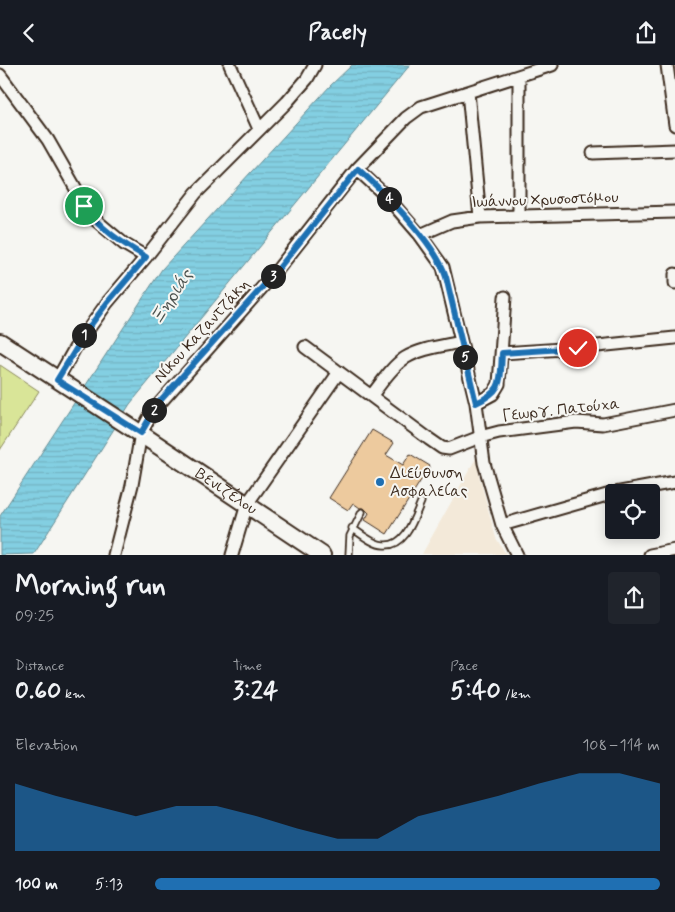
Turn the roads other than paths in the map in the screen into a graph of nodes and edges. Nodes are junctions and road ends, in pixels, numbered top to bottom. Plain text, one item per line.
1 (230, 65) edge
2 (314, 65) edge
3 (552, 65) edge
4 (667, 65) edge
5 (0, 75) edge
6 (519, 76) junction
7 (468, 92) junction
8 (675, 125) edge
9 (259, 129) junction
10 (675, 150) edge
11 (593, 153) dead end
12 (358, 169) junction
13 (675, 212) edge
14 (519, 215) junction
15 (480, 217) junction
16 (420, 235) junction
17 (146, 257) junction
18 (675, 274) edge
19 (675, 283) edge
20 (505, 297) dead end
21 (675, 338) edge
22 (0, 342) edge
23 (462, 342) junction
24 (305, 347) dead end
25 (502, 353) junction
26 (339, 372) junction
27 (63, 384) junction
28 (371, 396) junction
29 (476, 403) junction
30 (675, 410) edge
31 (137, 431) junction
32 (480, 437) junction
33 (675, 482) edge
34 (660, 485) edge
35 (605, 496) edge
36 (421, 503) dead end
37 (247, 505) junction
38 (362, 512) dead end
39 (502, 525) junction
40 (352, 528) junction
41 (675, 550) edge
42 (114, 555) edge
43 (232, 555) edge
44 (322, 555) edge
45 (349, 555) edge
46 (516, 555) edge
47 (650, 555) edge

1 - 9 street
2 - 9 street
3 - 6 street, Νίκου Καζαντζάκη
4 - 8 street
5 - 17 street
6 - 7 street, Νίκου Καζαντζάκη
6 - 14 street
7 - 12 street, Νίκου Καζαντζάκη
7 - 15 street
9 - 17 street
10 - 11 street
12 - 16 street
12 - 31 street, Νίκου Καζαντζάκη
13 - 14 street, Ιωάννου Χρυσοστόμου
14 - 15 street, Ιωάννου Χρυσοστόμου
15 - 16 street, Ιωάννου Χρυσοστόμου
16 - 23 street
17 - 27 street
18 - 19 street
20 - 25 street
21 - 25 street
22 - 27 main road
23 - 28 street
23 - 29 street
24 - 26 street, Γεωργ. Πατούχα
25 - 29 street
26 - 28 street, Γεωργ. Πατούχα
26 - 37 street
27 - 31 main road, Βενιζέλου
28 - 32 street, Γεωργ. Πατούχα
29 - 32 street
30 - 32 street, Γεωργ. Πατούχα
31 - 37 main road, Βενιζέλου
31 - 42 street, Νίκου Καζαντζάκη
32 - 39 street
33 - 34 street
35 - 39 street
36 - 40 lane
37 - 43 street
37 - 44 main road, Βενιζέλου
38 - 40 lane
39 - 46 street
40 - 45 lane
41 - 47 street

